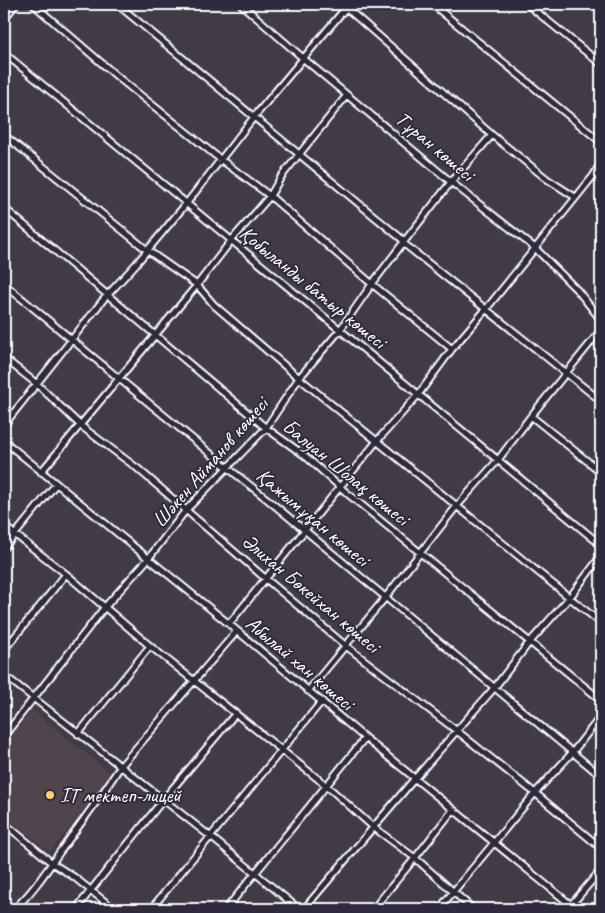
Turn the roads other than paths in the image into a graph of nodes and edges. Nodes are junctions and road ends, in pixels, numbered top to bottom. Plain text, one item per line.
1 (16, 4) edge
2 (33, 4) edge
3 (117, 4) edge
4 (241, 4) edge
5 (432, 4) edge
6 (527, 4) edge
7 (346, 5) edge
8 (4, 19) edge
9 (4, 53) edge
10 (304, 59) junction
11 (601, 64) edge
12 (347, 95) junction
13 (254, 117) junction
14 (4, 135) edge
15 (492, 135) junction
16 (601, 142) edge
17 (300, 154) junction
18 (220, 159) junction
19 (601, 162) edge
20 (451, 182) junction
21 (270, 196) junction
22 (575, 197) junction
23 (186, 204) junction
24 (4, 208) edge
25 (230, 241) junction
26 (403, 243) junction
27 (535, 248) junction
28 (147, 250) junction
29 (4, 284) edge
30 (372, 284) junction
31 (197, 285) junction
32 (109, 295) junction
33 (487, 308) junction
34 (601, 320) edge
35 (340, 330) junction
36 (601, 330) edge
37 (156, 335) junction
38 (71, 341) junction
39 (452, 349) junction
40 (4, 358) edge
41 (566, 373) junction
42 (299, 378) junction
43 (119, 379) junction
44 (37, 384) junction
45 (418, 395) junction
46 (601, 401) edge
47 (531, 416) junction
48 (4, 425) edge
49 (81, 426) junction
50 (266, 428) junction
51 (4, 441) edge
52 (377, 441) junction
53 (498, 460) junction
54 (228, 468) junction
55 (42, 472) junction
56 (601, 472) edge
57 (56, 484) junction
58 (340, 487) junction
59 (456, 507) junction
60 (186, 510) junction
61 (4, 526) edge
62 (305, 531) junction
63 (15, 534) junction
64 (601, 545) edge
65 (4, 548) edge
66 (421, 553) junction
67 (601, 556) edge
68 (148, 559) junction
69 (66, 574) junction
70 (266, 579) junction
71 (570, 597) junction
72 (385, 598) junction
73 (104, 608) junction
74 (601, 623) edge
75 (229, 624) junction
76 (237, 632) junction
77 (529, 642) junction
78 (150, 646) junction
79 (346, 646) junction
80 (4, 650) edge
81 (4, 675) edge
82 (194, 680) junction
83 (495, 688) junction
84 (308, 690) junction
85 (33, 699) junction
86 (601, 700) edge
87 (322, 701) junction
88 (236, 713) junction
89 (601, 716) edge
90 (457, 731) junction
91 (78, 734) junction
92 (4, 736) edge
93 (365, 738) junction
94 (282, 750) junction
95 (572, 752) junction
96 (120, 767) junction
97 (601, 776) edge
98 (415, 778) junction
99 (327, 786) junction
100 (535, 793) junction
101 (163, 800) junction
102 (453, 810) junction
103 (6, 825) edge
104 (374, 827) junction
105 (4, 832) edge
106 (210, 838) junction
107 (494, 842) junction
108 (601, 848) edge
109 (415, 858) junction
110 (52, 863) junction
111 (601, 870) edge
112 (254, 874) junction
113 (91, 890) junction
114 (453, 892) junction
115 (572, 908) edge
116 (14, 909) edge
117 (76, 909) edge
118 (114, 909) edge
119 (151, 909) edge
120 (226, 909) edge
121 (299, 909) edge
122 (304, 909) edge
123 (373, 909) edge
124 (438, 909) edge
125 (473, 909) edge

1 - 8 street
2 - 18 street
3 - 13 street
4 - 10 street, Тұран көшесі
5 - 16 street
6 - 11 street
7 - 10 street
7 - 15 street
9 - 23 street, Қобыланды батыр көшесі
10 - 12 street, Тұран көшесі
10 - 13 street
12 - 17 street
12 - 20 street, Тұран көшесі
13 - 17 street
13 - 18 street
14 - 28 street
15 - 20 street, Шәкен Айманов көшесі
15 - 22 street
17 - 21 street
17 - 26 street
18 - 21 street
18 - 23 street
19 - 22 street
20 - 26 street, Шәкен Айманов көшесі
20 - 27 street, Тұран көшесі
21 - 25 street
21 - 30 street
22 - 27 street
23 - 25 street, Қобыланды батыр көшесі
23 - 28 street
24 - 32 street, Балуан Шолақ көшесі
25 - 31 street
25 - 35 street, Қобыланды батыр көшесі
26 - 30 street, Шәкен Айманов көшесі
26 - 33 street
27 - 33 street
27 - 34 street, Тұран көшесі
28 - 31 street
28 - 32 street
29 - 38 street, Қажымұқан көшесі
30 - 35 street, Шәкен Айманов көшесі
30 - 39 street
31 - 37 street
31 - 42 street
32 - 37 street, Балуан Шолақ көшесі
32 - 38 street
33 - 39 street
33 - 41 street
35 - 42 street, Шәкен Айманов көшесі
35 - 45 street, Қобыланды батыр көшесі
36 - 41 street
37 - 43 street
37 - 50 street, Балуан Шолақ көшесі
38 - 43 street, Қажымұқан көшесі
38 - 44 street
39 - 45 street
40 - 44 street, Әлихан Бөкейхан көшесі
41 - 46 street
41 - 47 street
42 - 50 street, Шәкен Айманов көшесі
42 - 52 street
43 - 49 street
43 - 54 street, Қажымұқан көшесі
44 - 48 street
44 - 49 street, Әлихан Бөкейхан көшесі
45 - 52 street
45 - 53 street, Қобыланды батыр көшесі
47 - 53 street
47 - 56 street
49 - 55 street
49 - 60 street, Әлихан Бөкейхан көшесі
50 - 54 street, Шәкен Айманов көшесі
50 - 58 street, Балуан Шолақ көшесі
51 - 55 street, Абылай хан көшесі
52 - 58 street
52 - 59 street
53 - 59 street
53 - 64 street, Қобыланды батыр көшесі
54 - 60 street, Шәкен Айманов көшесі
54 - 62 street, Қажымұқан көшесі
55 - 57 street, Абылай хан көшесі
57 - 63 street
57 - 68 street, Абылай хан көшесі
58 - 62 street
58 - 66 street, Балуан Шолақ көшесі
59 - 66 street
59 - 71 street
60 - 68 street, Шәкен Айманов көшесі
60 - 70 street, Әлихан Бөкейхан көшесі
61 - 63 street
62 - 70 street
62 - 72 street, Қажымұқан көшесі
63 - 65 street
63 - 69 street
66 - 72 street
66 - 77 street, Балуан Шолақ көшесі
67 - 71 street
68 - 73 street, Шәкен Айманов көшесі
68 - 75 street, Абылай хан көшесі
69 - 73 street
69 - 80 street
70 - 75 street
70 - 79 street, Әлихан Бөкейхан көшесі
71 - 74 street
71 - 77 street
72 - 79 street
72 - 83 street, Қажымұқан көшесі
73 - 78 street
73 - 85 street, Шәкен Айманов көшесі
75 - 76 street, Абылай хан көшесі
76 - 82 street
76 - 84 street, Абылай хан көшесі
77 - 83 street
77 - 86 street, Балуан Шолақ көшесі
78 - 82 street
78 - 91 street
79 - 84 street
79 - 90 street, Әлихан Бөкейхан көшесі
81 - 85 street
82 - 88 street
82 - 96 street
83 - 90 street
83 - 95 street, Қажымұқан көшесі
84 - 87 street, Абылай хан көшесі
85 - 91 street
85 - 92 street, Шәкен Айманов көшесі
87 - 93 street, Абылай хан көшесі
87 - 94 street
88 - 94 street
88 - 101 street
89 - 95 street
90 - 98 street
90 - 100 street, Әлихан Бөкейхан көшесі
91 - 96 street
93 - 98 street, Абылай хан көшесі
93 - 99 street
94 - 99 street
94 - 106 street
95 - 97 street, Қажымұқан көшесі
95 - 100 street
96 - 101 street
96 - 110 street
98 - 102 street, Абылай хан көшесі
98 - 104 street
99 - 104 street
99 - 112 street
100 - 107 street
100 - 108 street, Әлихан Бөкейхан көшесі
101 - 106 street
101 - 113 street
102 - 107 street, Абылай хан көшесі
102 - 109 street
103 - 105 street
103 - 110 street
104 - 109 street
104 - 122 street
106 - 112 street
106 - 119 street
107 - 114 street
107 - 115 street, Абылай хан көшесі
109 - 114 street
109 - 123 street
110 - 113 street
110 - 116 street
111 - 115 street
112 - 120 street
112 - 121 street
113 - 117 street
113 - 118 street
114 - 124 street
114 - 125 street

